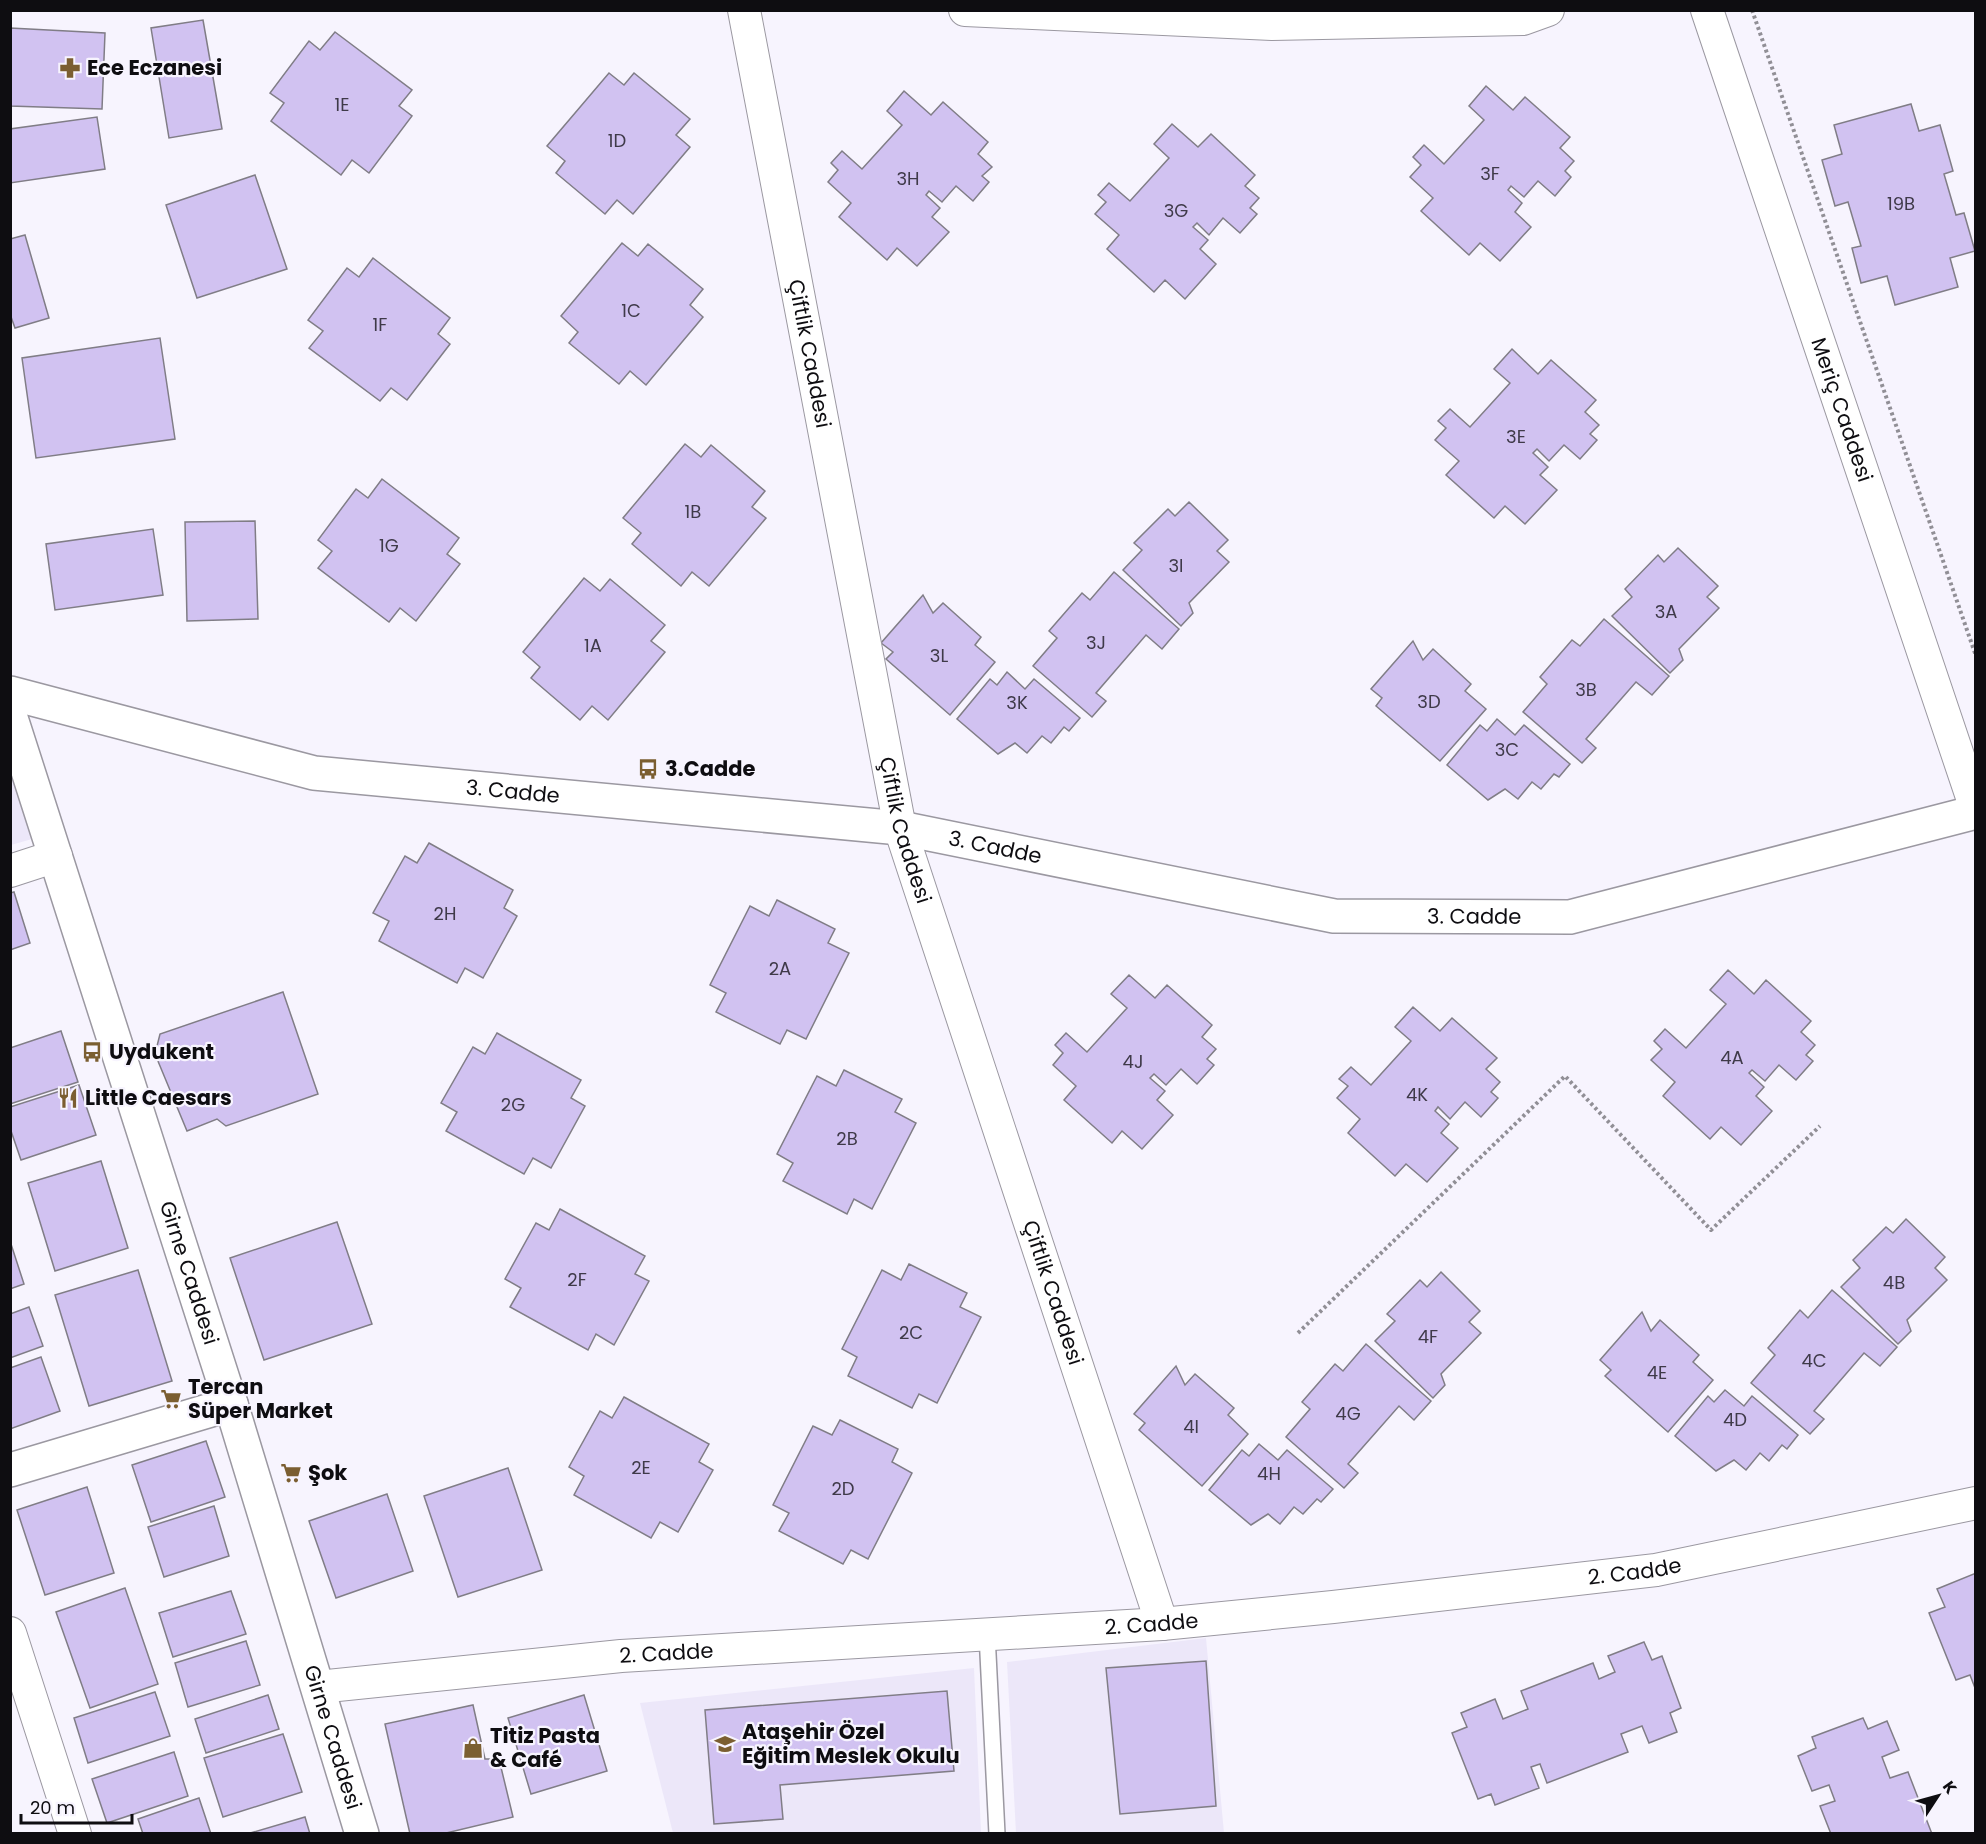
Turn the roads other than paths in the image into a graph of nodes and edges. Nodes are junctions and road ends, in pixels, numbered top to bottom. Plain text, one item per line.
1 (744, 10) edge
2 (965, 10) edge
3 (1548, 10) edge
4 (1707, 10) edge
5 (10, 693) edge
6 (10, 715) edge
7 (1976, 811) edge
8 (900, 828) junction
9 (56, 856) junction
10 (10, 871) edge
11 (231, 1404) junction
12 (10, 1470) edge
13 (1976, 1503) edge
14 (1162, 1624) junction
15 (10, 1633) edge
16 (987, 1634) junction
17 (318, 1687) junction
18 (75, 1833) edge
19 (362, 1833) edge
20 (997, 1833) edge

1 - 8 street, Çiftlik Caddesi
2 - 3 street
4 - 7 street, Meriç Caddesi
5 - 8 street, 3. Cadde
6 - 9 street, Girne Caddesi
7 - 8 street, 3. Cadde
8 - 14 street, Çiftlik Caddesi
9 - 10 street
9 - 11 street, Girne Caddesi
11 - 12 street
11 - 17 street, Girne Caddesi
13 - 14 street, 2. Cadde
14 - 16 street, 2. Cadde
15 - 18 street
16 - 17 street, 2. Cadde
16 - 20 lane
17 - 19 street, Girne Caddesi

